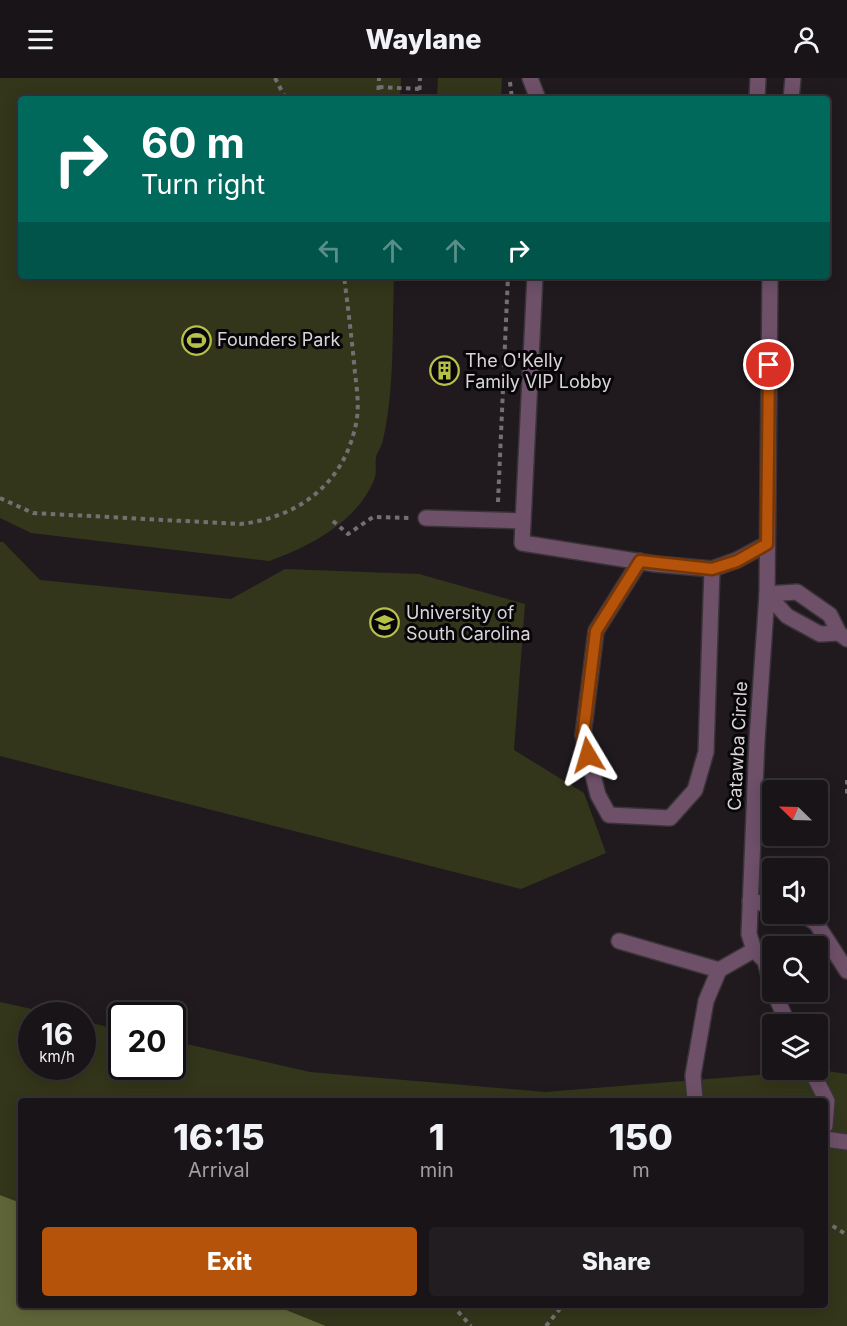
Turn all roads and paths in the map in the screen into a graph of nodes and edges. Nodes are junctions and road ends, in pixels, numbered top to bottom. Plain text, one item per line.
1 (275, 78) edge
2 (380, 78) edge
3 (420, 78) edge
4 (509, 78) edge
5 (530, 78) edge
6 (758, 78) edge
7 (793, 78) edge
8 (379, 87) junction
9 (419, 89) junction
10 (284, 96) edge
11 (378, 96) edge
12 (419, 96) edge
13 (512, 96) edge
14 (537, 96) edge
15 (757, 96) edge
16 (791, 96) edge
17 (344, 279) edge
18 (508, 279) edge
19 (535, 279) edge
20 (770, 279) edge
21 (0, 498) edge
22 (426, 518) joint
23 (497, 520) junction
24 (333, 521) dead end
25 (523, 521) junction
26 (767, 544) junction
27 (640, 561) junction
28 (712, 569) junction
29 (767, 594) junction
30 (843, 636) edge
31 (847, 780) edge
32 (847, 798) edge
33 (750, 901) junction
34 (762, 903) edge
35 (817, 924) edge
36 (619, 941) dead end
37 (753, 950) junction
38 (762, 958) edge
39 (719, 969) junction
40 (847, 971) edge
41 (816, 1080) edge
42 (695, 1098) edge
43 (825, 1098) edge
44 (828, 1139) edge
45 (847, 1142) edge
46 (828, 1223) edge
47 (847, 1235) edge
48 (455, 1308) edge
49 (561, 1308) edge
50 (471, 1326) edge
51 (546, 1326) edge

1 - 10 path
2 - 8 path
3 - 9 path
4 - 13 path
5 - 14 street
6 - 15 street
7 - 16 street
8 - 9 path
8 - 11 path
9 - 12 path
17 - 21 path
18 - 23 path
19 - 25 street
20 - 26 street, Catawba Circle
22 - 23 street
22 - 24 path
23 - 25 street
25 - 27 street
26 - 28 street
26 - 29 street, Catawba Circle
27 - 28 street
27 - 28 street
29 - 30 street
29 - 30 street
29 - 33 street, Catawba Circle
31 - 32 path
33 - 34 street
33 - 37 street, Catawba Circle
35 - 40 street
36 - 39 street
37 - 38 street
37 - 39 street
39 - 42 street
41 - 43 street
44 - 45 street
46 - 47 path
48 - 50 path
49 - 51 path

